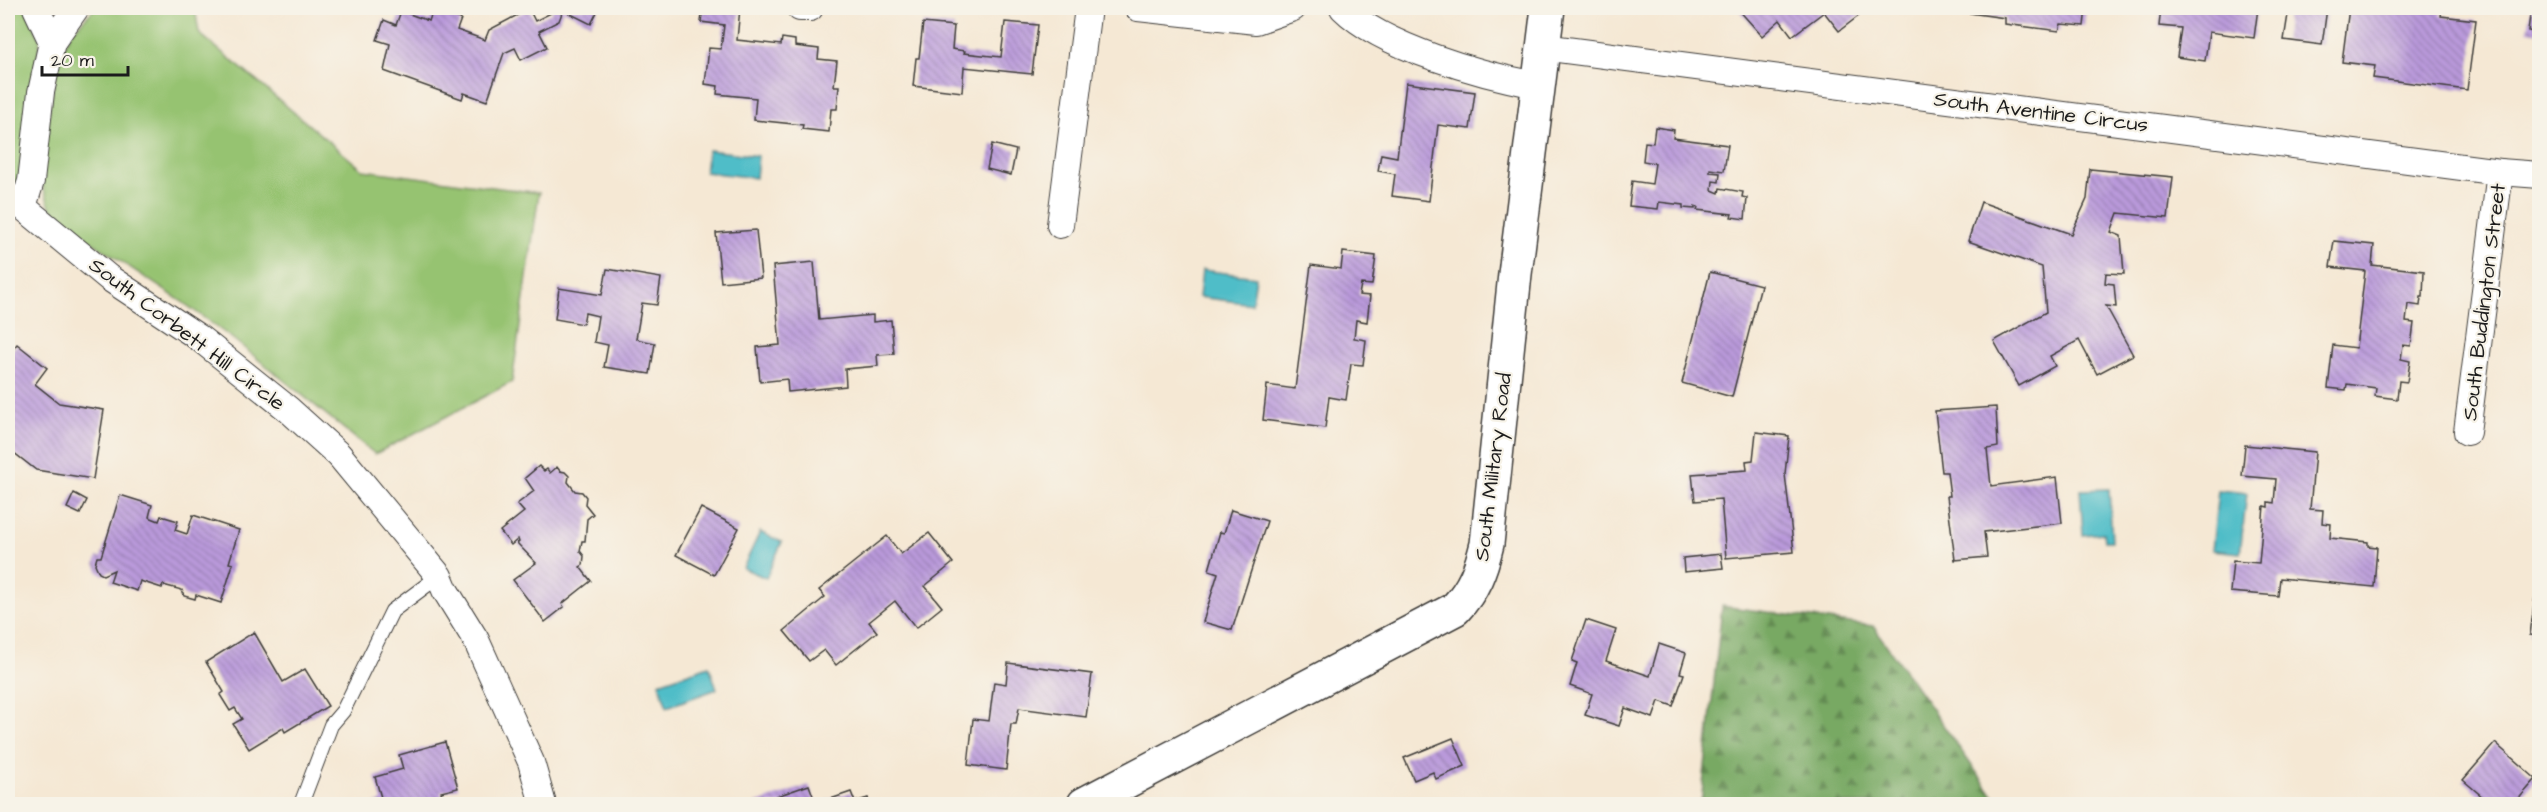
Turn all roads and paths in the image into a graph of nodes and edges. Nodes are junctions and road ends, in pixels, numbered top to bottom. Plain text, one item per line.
1 (36, 8) edge
2 (76, 8) edge
3 (800, 8) edge
4 (810, 8) edge
5 (1088, 8) edge
6 (1138, 8) edge
7 (1293, 8) edge
8 (1343, 8) edge
9 (1548, 8) edge
10 (52, 42) junction
11 (1543, 47) junction
12 (1537, 85) junction
13 (2500, 172) junction
14 (2540, 175) edge
15 (15, 202) edge
16 (1060, 225) dead end
17 (2468, 432) dead end
18 (439, 576) junction
19 (301, 804) edge
20 (543, 804) edge
21 (1084, 804) edge

1 - 10 street
2 - 10 street, South Corbett Hill Circle
3 - 4 street
5 - 16 street
6 - 7 street
8 - 12 street
9 - 11 street, South Military Road
10 - 15 street, South Corbett Hill Circle
11 - 12 street, South Military Road
11 - 13 street, South Aventine Circus
12 - 21 street, South Military Road
13 - 14 street, South Aventine Circus
13 - 17 street, South Buddington Street
15 - 18 street, South Corbett Hill Circle
18 - 19 lane
18 - 20 street, South Corbett Hill Circle

